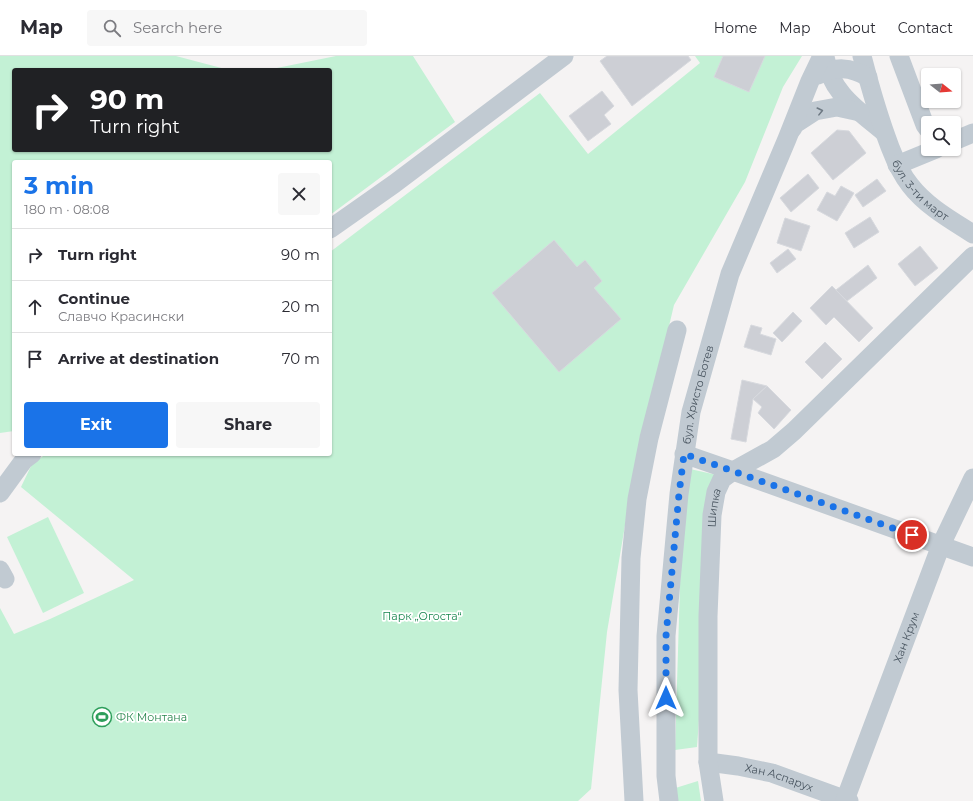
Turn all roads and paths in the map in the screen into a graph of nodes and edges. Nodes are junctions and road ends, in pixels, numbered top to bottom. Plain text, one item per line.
1 (564, 56) edge
2 (862, 56) edge
3 (899, 56) edge
4 (825, 61) edge
5 (868, 77) junction
6 (860, 112) junction
7 (922, 116) edge
8 (884, 132) junction
9 (789, 133) junction
10 (973, 133) edge
11 (961, 138) edge
12 (921, 155) edge
13 (898, 165) junction
14 (332, 228) edge
15 (973, 234) edge
16 (973, 256) edge
17 (677, 330) dead end
18 (684, 454) junction
19 (29, 456) edge
20 (733, 471) junction
21 (973, 478) edge
22 (0, 493) edge
23 (941, 545) junction
24 (973, 557) edge
25 (708, 762) junction
26 (847, 800) edge
27 (634, 801) edge
28 (670, 801) edge
29 (714, 801) edge

1 - 14 street
2 - 5 street, бул. 3-ти март
3 - 7 street
4 - 5 street
4 - 6 street, бул. 3-ти март
4 - 9 street, бул. Христо Ботев
5 - 8 street, бул. 3-ти март
6 - 8 street, бул. 3-ти март
9 -> 6 street
8 - 13 street, бул. 3-ти март
9 - 18 street, бул. Христо Ботев
10 - 11 street
12 - 13 street
13 - 15 street, бул. 3-ти март
16 - 20 street, Шипка
17 - 27 street
18 - 20 street
18 - 28 street, бул. Христо Ботев
19 - 22 street
20 - 23 street
20 - 25 street, Шипка
21 - 23 street, Хан Крум
23 - 24 street
23 - 26 street, Хан Крум
25 - 26 street, Хан Аспарух
25 - 29 street, Шипка

